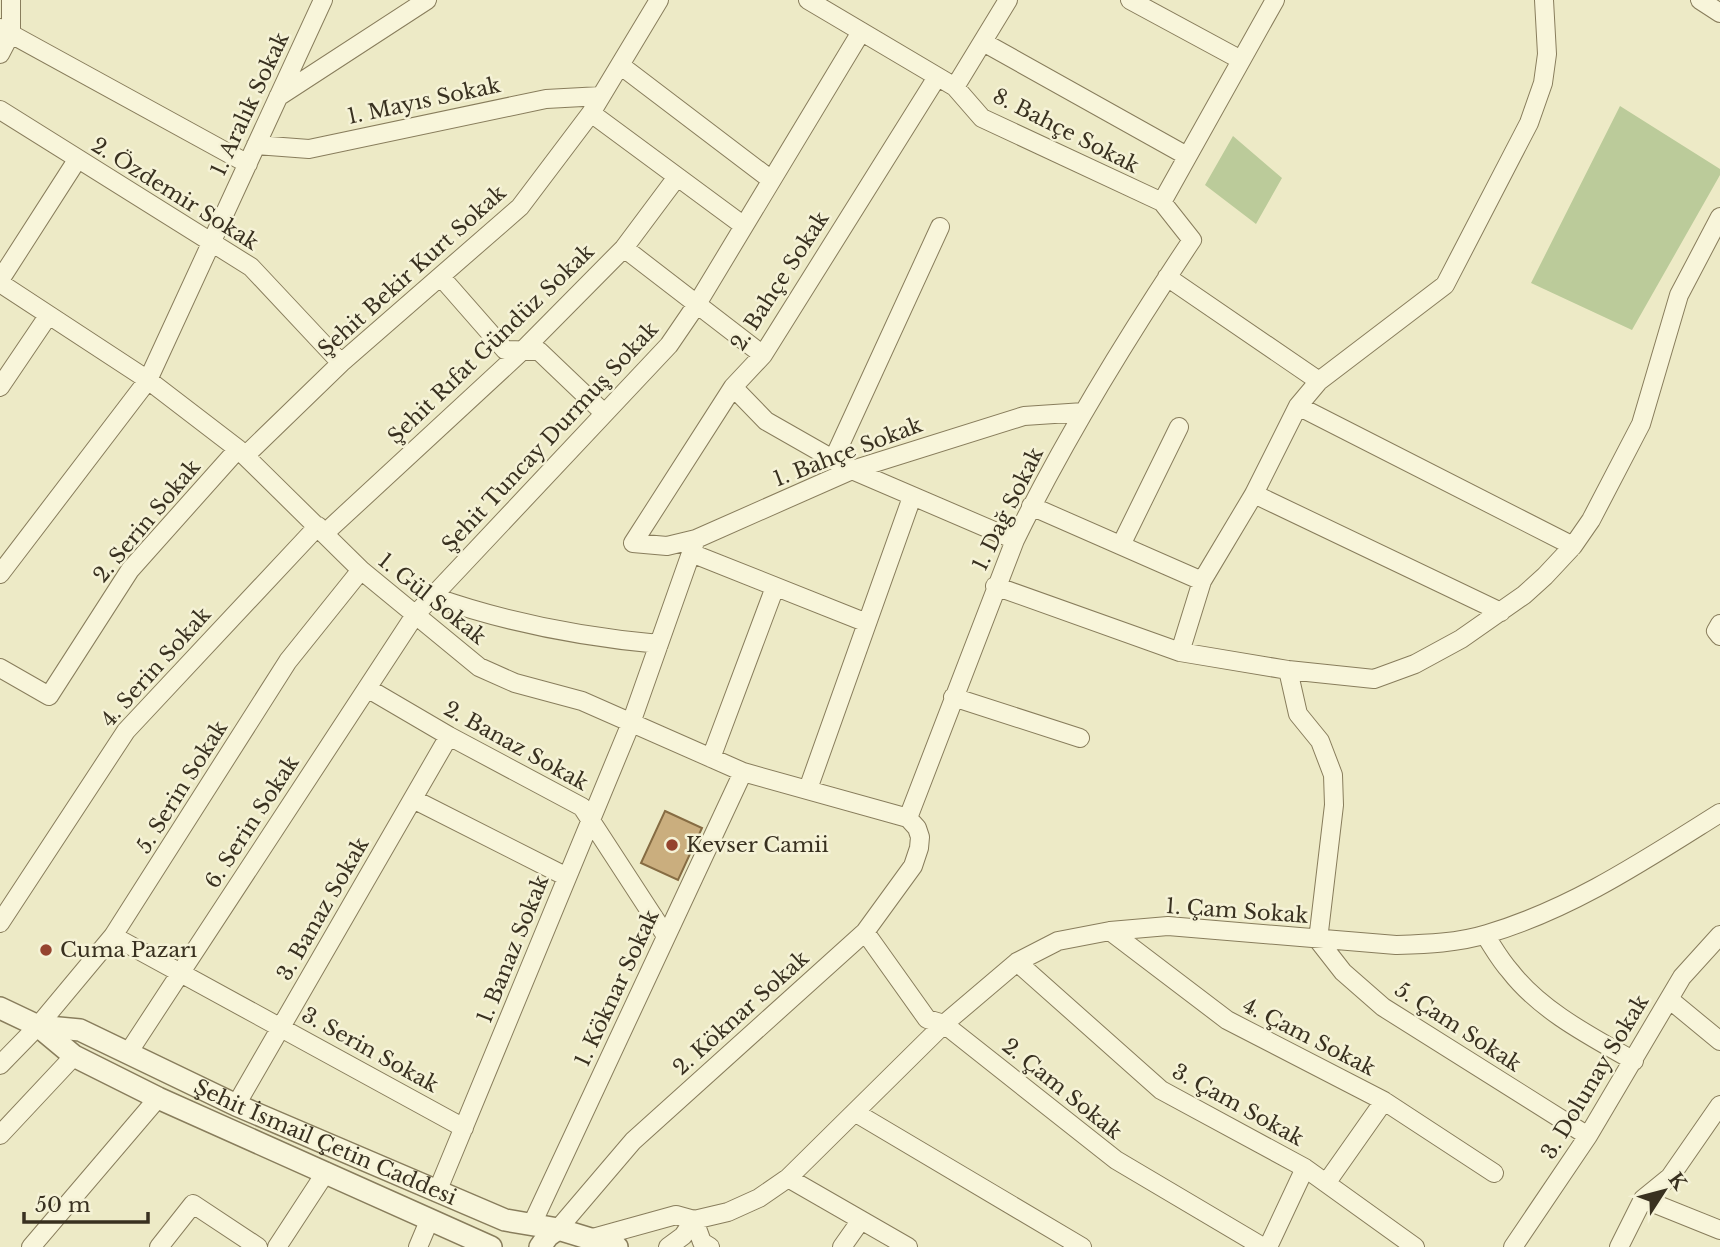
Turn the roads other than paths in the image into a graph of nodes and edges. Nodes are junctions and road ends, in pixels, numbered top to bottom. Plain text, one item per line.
1 (11, 0) edge
2 (323, 0) edge
3 (427, 0) edge
4 (659, 0) edge
5 (808, 0) edge
6 (1008, 0) edge
7 (1130, 0) edge
8 (1275, 0) edge
9 (1544, 0) edge
10 (1700, 0) edge
11 (1720, 13) edge
12 (5, 30) edge
13 (861, 32) junction
14 (983, 41) junction
15 (0, 54) edge
16 (1241, 60) junction
17 (620, 65) junction
18 (937, 77) junction
19 (955, 87) junction
20 (601, 96) junction
21 (278, 97) junction
22 (0, 110) edge
23 (592, 113) junction
24 (256, 145) junction
25 (1187, 156) junction
26 (77, 160) junction
27 (248, 164) junction
28 (677, 177) junction
29 (771, 179) junction
30 (1161, 202) junction
31 (1720, 217) edge
32 (744, 226) junction
33 (940, 227) dead end
34 (1192, 240) joint
35 (212, 242) junction
36 (624, 247) junction
37 (441, 277) junction
38 (1167, 277) junction
39 (0, 282) edge
40 (697, 304) junction
41 (48, 316) junction
42 (523, 351) junction
43 (763, 355) junction
44 (341, 363) junction
45 (148, 380) junction
46 (1319, 381) junction
47 (0, 387) edge
48 (733, 387) junction
49 (1298, 407) junction
50 (1084, 412) junction
51 (604, 413) junction
52 (1179, 427) dead end
53 (242, 453) junction
54 (833, 460) junction
55 (852, 470) junction
56 (1254, 494) junction
57 (912, 498) junction
58 (1031, 506) junction
59 (321, 530) junction
60 (1015, 540) junction
61 (633, 542) joint
62 (1121, 545) junction
63 (693, 546) junction
64 (1573, 546) junction
65 (361, 570) junction
66 (0, 574) edge
67 (1202, 581) junction
68 (995, 586) junction
69 (775, 587) junction
70 (434, 597) junction
71 (1501, 612) junction
72 (415, 615) junction
73 (867, 623) junction
74 (659, 644) junction
75 (1180, 652) junction
76 (0, 668) edge
77 (1288, 670) junction
78 (367, 688) junction
79 (953, 697) junction
80 (631, 723) junction
81 (449, 736) junction
82 (1080, 738) dead end
83 (711, 758) junction
84 (743, 772) junction
85 (808, 789) junction
86 (413, 799) junction
87 (1720, 813) edge
88 (908, 818) junction
89 (590, 821) junction
90 (567, 877) junction
91 (0, 923) edge
92 (1110, 931) junction
93 (865, 932) junction
94 (1720, 934) edge
95 (1485, 935) junction
96 (113, 936) junction
97 (666, 936) junction
98 (1318, 940) junction
99 (1017, 962) junction
100 (180, 973) junction
101 (1669, 999) junction
102 (0, 1008) edge
103 (944, 1024) junction
104 (38, 1026) junction
105 (281, 1027) junction
106 (1720, 1041) edge
107 (128, 1053) junction
108 (74, 1056) junction
109 (1634, 1061) junction
110 (0, 1065) edge
111 (159, 1098) junction
112 (1384, 1101) junction
113 (236, 1105) junction
114 (1720, 1105) edge
115 (856, 1113) junction
116 (227, 1128) junction
117 (464, 1128) junction
118 (0, 1135) edge
119 (1588, 1136) junction
120 (1305, 1168) junction
121 (326, 1172) junction
122 (1494, 1172) dead end
123 (788, 1178) junction
124 (1326, 1182) junction
125 (437, 1192) junction
126 (1643, 1199) junction
127 (429, 1220) junction
128 (694, 1220) junction
129 (861, 1220) junction
130 (532, 1224) junction
131 (558, 1229) junction
132 (1720, 1230) edge
133 (593, 1238) junction
134 (479, 1244) edge
135 (32, 1247) edge
136 (159, 1247) edge
137 (258, 1247) edge
138 (277, 1247) edge
139 (418, 1247) edge
140 (540, 1247) edge
141 (617, 1247) edge
142 (668, 1247) edge
143 (710, 1247) edge
144 (842, 1247) edge
145 (908, 1247) edge
146 (1082, 1247) edge
147 (1266, 1247) edge
148 (1415, 1247) edge
149 (1513, 1247) edge
150 (1619, 1247) edge

1 - 12 street
2 - 21 street, 1. Aralık Sokak
3 - 21 street
4 - 17 street, Şehit Bekir Kurt Sokak
5 - 13 street, 8. Bahçe Sokak
6 - 14 street
7 - 16 street
8 - 16 street
9 - 46 street
10 - 11 street
12 - 15 street
12 - 27 street
13 - 18 street, 8. Bahçe Sokak
13 - 29 street, Şehit Tuncay Durmuş Sokak
14 - 19 street
14 - 25 street
16 - 25 street
17 - 20 street, Şehit Bekir Kurt Sokak
17 - 29 street
18 - 19 street, 8. Bahçe Sokak
18 - 43 street, 2. Bahçe Sokak
19 - 30 street, 8. Bahçe Sokak
20 - 23 street, Şehit Bekir Kurt Sokak
20 - 24 street, 1. Mayıs Sokak
21 - 24 street, 1. Aralık Sokak
22 - 26 street, 2. Özdemir Sokak
23 - 28 street
23 - 37 street, Şehit Bekir Kurt Sokak
24 - 27 street, 1. Aralık Sokak
25 - 30 street
26 - 35 street, 2. Özdemir Sokak
26 - 39 street
27 - 35 street, 1. Aralık Sokak
28 - 32 street
28 - 36 street, Şehit Rıfat Gündüz Sokak
29 - 32 street, Şehit Tuncay Durmuş Sokak
30 - 34 street, 8. Bahçe Sokak
31 - 64 street
32 - 40 street, Şehit Tuncay Durmuş Sokak
33 - 54 street
34 - 38 street, 1. Dağ Sokak
35 - 44 street, 2. Özdemir Sokak
35 - 45 street, 1. Aralık Sokak
36 - 40 street
36 - 42 street, Şehit Rıfat Gündüz Sokak
37 - 42 street
37 - 44 street, Şehit Bekir Kurt Sokak
38 - 46 street
38 - 50 street, 1. Dağ Sokak
39 - 41 street, 1. Gül Sokak
40 - 43 street
40 - 51 street, Şehit Tuncay Durmuş Sokak
41 - 45 street, 1. Gül Sokak
41 - 47 street
42 - 51 street
42 - 59 street, Şehit Rıfat Gündüz Sokak
43 - 48 street, 2. Bahçe Sokak
44 - 53 street, Şehit Bekir Kurt Sokak
45 - 53 street, 1. Gül Sokak
45 - 66 street, 1. Aralık Sokak
46 - 49 street
48 - 54 street
48 - 61 street, 2. Bahçe Sokak
49 - 56 street
49 - 64 street
50 - 55 street, 1. Bahçe Sokak
50 - 58 street, 1. Dağ Sokak
51 - 70 street, Şehit Tuncay Durmuş Sokak
52 - 62 street
53 - 59 street, 1. Gül Sokak
53 - 76 street, 2. Serin Sokak
54 - 55 street
55 - 57 street
55 - 63 street, 1. Bahçe Sokak
56 - 67 street
56 - 71 street
57 - 60 street
57 - 73 street
58 - 60 street, 1. Dağ Sokak
58 - 62 street
59 - 65 street, 1. Gül Sokak
59 - 91 street, 4. Serin Sokak
60 - 68 street, 1. Dağ Sokak
61 - 63 street, 1. Bahçe Sokak
62 - 67 street
63 - 69 street
63 - 74 street, 1. Banaz Sokak
64 - 71 street
65 - 72 street, 1. Gül Sokak
65 - 96 street, 5. Serin Sokak
67 - 75 street
68 - 75 street
68 - 79 street, 1. Dağ Sokak
69 - 73 street
69 - 83 street
70 - 72 street, Şehit Tuncay Durmuş Sokak
70 - 74 street
71 - 77 street
72 - 78 street, 6. Serin Sokak
72 - 80 street, 1. Gül Sokak
73 - 85 street
74 - 80 street, 1. Banaz Sokak
75 - 77 street
77 - 98 street
78 - 81 street, 2. Banaz Sokak
78 - 100 street, 6. Serin Sokak
79 - 82 street
79 - 88 street, 1. Dağ Sokak
80 - 83 street, 1. Gül Sokak
80 - 89 street, 1. Banaz Sokak
81 - 86 street, 3. Banaz Sokak
81 - 89 street, 2. Banaz Sokak
83 - 84 street, 1. Gül Sokak
84 - 85 street, 1. Gül Sokak
84 - 97 street, 1. Köknar Sokak
85 - 88 street, 1. Gül Sokak
86 - 90 street
86 - 105 street, 3. Banaz Sokak
87 - 95 street, 1. Çam Sokak
88 - 93 street, 2. Köknar Sokak
89 - 90 street, 1. Banaz Sokak
89 - 97 street, 2. Banaz Sokak
90 - 117 street, 1. Banaz Sokak
92 - 98 street, 1. Çam Sokak
92 - 99 street, 1. Çam Sokak
92 - 112 street, 4. Çam Sokak
93 - 103 street, 2. Çam Sokak
93 - 131 street, 2. Köknar Sokak
94 - 101 street, 3. Dolunay Sokak
95 - 98 street, 1. Çam Sokak
95 - 109 street
96 - 100 street, 3. Serin Sokak
96 - 104 street, 5. Serin Sokak
97 - 130 street, 1. Köknar Sokak
98 - 119 street, 5. Çam Sokak
99 - 103 street, 1. Çam Sokak
99 - 120 street, 3. Çam Sokak
100 - 105 street, 3. Serin Sokak
100 - 107 street, 6. Serin Sokak
101 - 106 street
101 - 109 street, 3. Dolunay Sokak
102 - 104 street, Şehit İsmail Çetin Caddesi
103 - 115 street, 1. Çam Sokak
103 - 147 street, 2. Çam Sokak
104 - 107 street, Şehit İsmail Çetin Caddesi
104 - 108 street, Şehit İsmail Çetin Caddesi
104 - 110 street, 5. Serin Sokak
105 - 113 street, 3. Banaz Sokak
105 - 117 street, 3. Serin Sokak
107 - 113 street, Şehit İsmail Çetin Caddesi
108 - 111 street, Şehit İsmail Çetin Caddesi
108 - 118 street
109 - 119 street, 3. Dolunay Sokak
111 - 116 street, Şehit İsmail Çetin Caddesi
111 - 135 street
112 - 122 street, 4. Çam Sokak
112 - 124 street
113 - 116 street
113 - 125 street, Şehit İsmail Çetin Caddesi
114 - 126 street
115 - 123 street, 1. Çam Sokak
115 - 146 street
116 - 121 street, Şehit İsmail Çetin Caddesi
117 - 125 street, 1. Banaz Sokak
119 - 149 street, 3. Dolunay Sokak
120 - 124 street, 3. Çam Sokak
120 - 147 street
121 - 127 street, Şehit İsmail Çetin Caddesi
121 - 138 street
123 - 128 street, 1. Çam Sokak
123 - 129 street
124 - 148 street, 3. Çam Sokak
125 - 130 street, Şehit İsmail Çetin Caddesi
126 - 132 street
126 - 150 street
127 - 134 street, Şehit İsmail Çetin Caddesi
127 - 139 street
128 - 133 street
128 - 142 street
128 - 143 street
129 - 144 street
129 - 145 street
130 - 131 street, Şehit İsmail Çetin Caddesi
131 - 133 street, Şehit İsmail Çetin Caddesi
131 - 140 street
133 - 141 street, Şehit İsmail Çetin Caddesi
136 - 137 street

